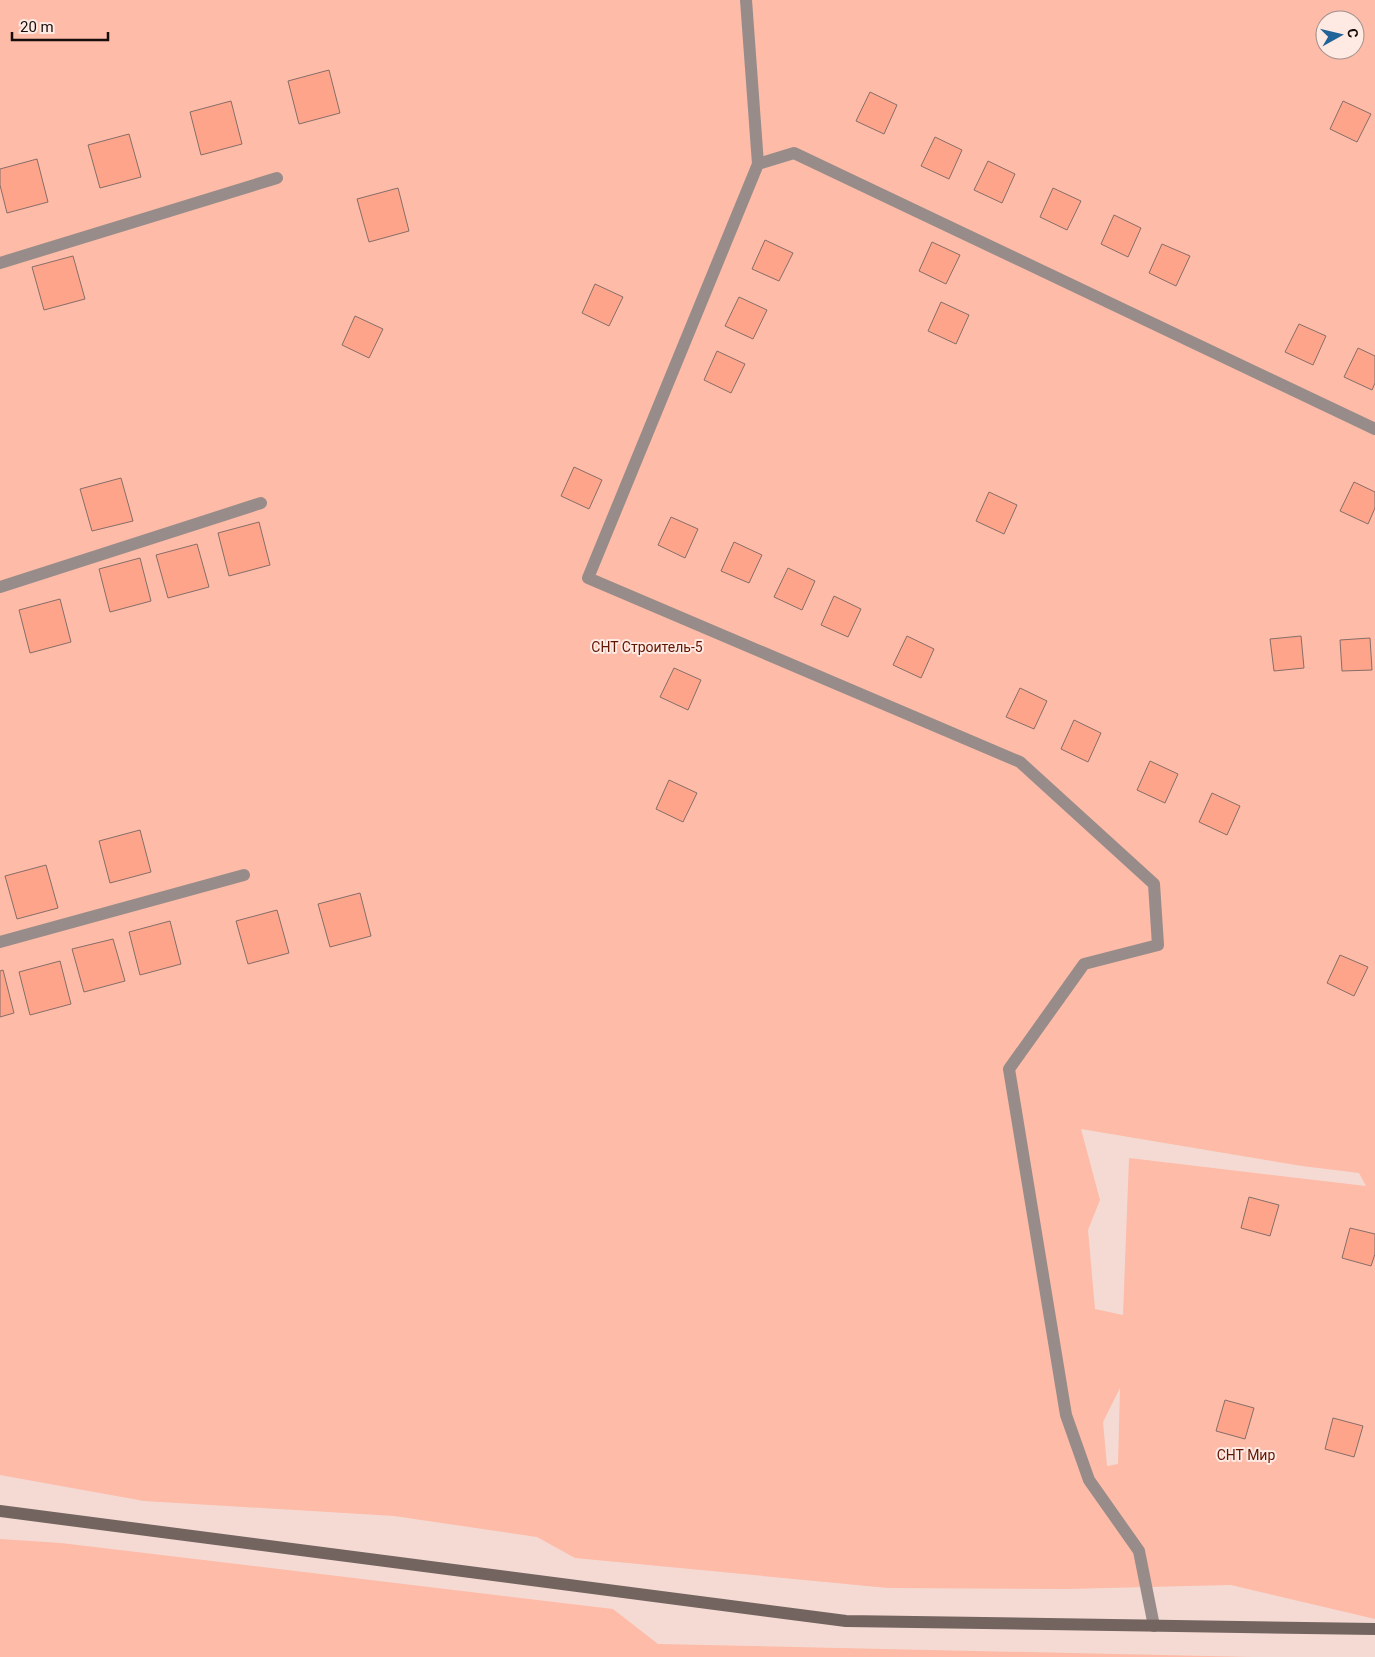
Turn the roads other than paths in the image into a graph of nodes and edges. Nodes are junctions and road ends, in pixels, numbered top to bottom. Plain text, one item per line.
1 (746, 0) edge
2 (758, 164) junction
3 (277, 178) dead end
4 (0, 263) edge
5 (1375, 429) edge
6 (261, 504) dead end
7 (0, 587) edge
8 (244, 875) dead end
9 (0, 942) edge
10 (0, 1511) edge
11 (1154, 1626) junction
12 (1375, 1629) edge

1 - 2 lane
2 - 5 lane
2 - 11 lane
3 - 4 lane
6 - 7 lane
8 - 9 lane
10 - 11 street
11 - 12 street

